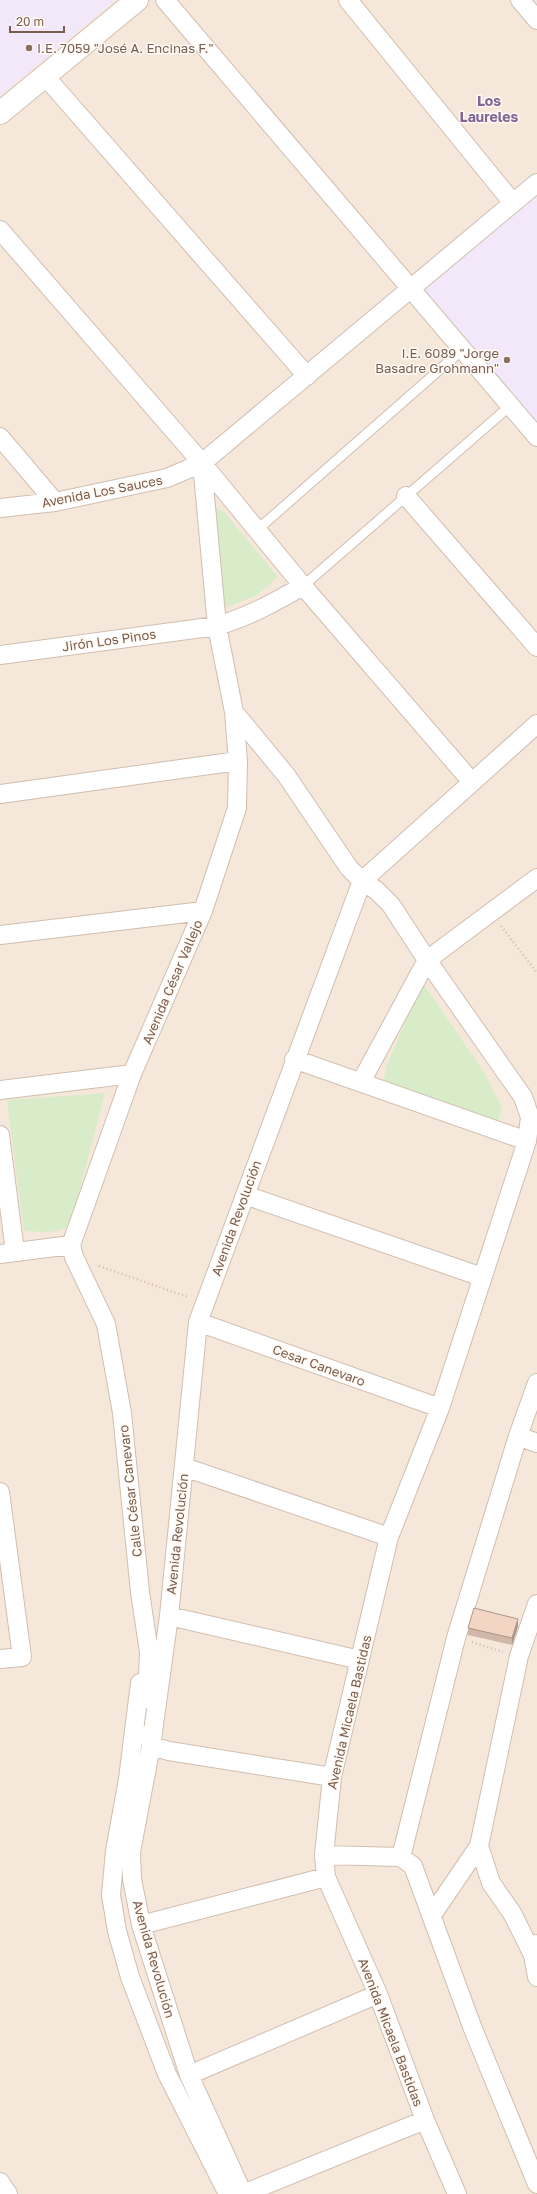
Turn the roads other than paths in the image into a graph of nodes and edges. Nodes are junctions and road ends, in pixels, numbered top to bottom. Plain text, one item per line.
1 (137, 0) edge
2 (165, 0) edge
3 (348, 0) edge
4 (520, 0) edge
5 (537, 20) edge
6 (44, 76) junction
7 (0, 113) edge
8 (537, 183) edge
9 (513, 203) junction
10 (0, 230) edge
11 (411, 288) junction
12 (462, 350) junction
13 (307, 376) junction
14 (510, 406) junction
15 (537, 436) edge
16 (0, 437) edge
17 (202, 463) junction
18 (406, 496) junction
19 (55, 502) junction
20 (0, 508) edge
21 (257, 530) junction
22 (303, 586) junction
23 (217, 626) junction
24 (537, 647) edge
25 (0, 655) edge
26 (234, 712) junction
27 (537, 724) edge
28 (238, 761) junction
29 (471, 781) junction
30 (0, 794) edge
31 (537, 878) edge
32 (362, 881) junction
33 (203, 910) junction
34 (0, 935) edge
35 (427, 960) junction
36 (294, 1059) junction
37 (132, 1074) junction
38 (361, 1082) junction
39 (0, 1090) edge
40 (0, 1135) edge
41 (527, 1141) junction
42 (245, 1195) junction
43 (72, 1251) junction
44 (7, 1253) edge
45 (482, 1277) junction
46 (198, 1322) junction
47 (537, 1383) edge
48 (440, 1408) junction
49 (518, 1436) junction
50 (537, 1443) edge
51 (184, 1467) junction
52 (0, 1492) edge
53 (2, 1526) edge
54 (389, 1537) junction
55 (537, 1604) edge
56 (169, 1616) junction
57 (146, 1625) junction
58 (0, 1659) edge
59 (360, 1660) junction
60 (151, 1746) junction
61 (332, 1777) junction
62 (479, 1846) junction
63 (324, 1855) junction
64 (401, 1857) junction
65 (326, 1877) junction
66 (432, 1915) junction
67 (141, 1925) junction
68 (537, 1935) edge
69 (532, 1955) junction
70 (537, 1977) edge
71 (378, 1994) junction
72 (189, 2075) junction
73 (425, 2120) junction
74 (0, 2182) edge
75 (537, 2184) edge
76 (8, 2194) edge
77 (228, 2194) edge
78 (243, 2194) edge
79 (457, 2194) edge

1 - 6 street
2 - 11 street
3 - 9 street
4 - 5 street
6 - 7 street
6 - 13 street
8 - 9 street, Avenida Los Sauces
9 - 11 street, Avenida Los Sauces
10 - 17 street
11 - 12 street
11 - 13 street, Avenida Los Sauces
12 - 14 street
12 - 21 lane
13 - 17 street, Avenida Los Sauces
14 - 15 street
14 - 18 lane
16 - 19 street
17 - 19 street, Avenida Los Sauces
17 - 21 street
17 - 23 street, Avenida César Vallejo
18 - 22 lane
18 - 24 street
19 - 20 street, Avenida Los Sauces
21 - 22 street
22 - 23 street, Jirón Los Pinos
22 - 29 street
23 - 25 street, Jirón Los Pinos
23 - 26 street, Avenida César Vallejo
26 - 28 street, Avenida César Vallejo
26 - 32 street, Avenida Micaela Bastidas
27 - 29 street
28 - 30 street
28 - 33 street, Avenida César Vallejo
29 - 32 street
31 - 35 street
32 - 35 street, Avenida Micaela Bastidas
32 - 36 street, Avenida Revolución
33 - 34 street
33 - 37 street, Avenida César Vallejo
35 - 38 street
35 - 41 street, Avenida Micaela Bastidas
36 - 38 street
36 - 42 street, Avenida Revolución
37 - 39 street
37 - 43 street, Avenida César Vallejo
38 - 41 street
40 - 44 street
41 - 45 street, Avenida Micaela Bastidas
42 - 45 street
42 - 46 street, Avenida Revolución
43 - 44 street
43 - 57 street, Calle César Canevaro
45 - 48 street, Avenida Micaela Bastidas
46 - 48 street, Cesar Canevaro
46 - 51 street, Avenida Revolución
47 - 49 street
48 - 54 street, Avenida Micaela Bastidas
49 - 50 street
49 - 64 street
51 - 54 street
51 - 56 street, Avenida Revolución
52 - 53 street
53 - 58 street
54 - 59 street, Avenida Micaela Bastidas
55 - 62 street
56 - 59 street
56 - 60 street, Avenida Revolución
57 - 60 street, Calle César Canevaro
57 - 77 street
59 - 61 street, Avenida Micaela Bastidas
60 - 61 street
60 - 67 street, Avenida Revolución
61 - 63 street, Avenida Micaela Bastidas
62 - 66 street
62 - 69 street
63 - 64 street
63 - 65 street, Avenida Micaela Bastidas
64 - 66 street
65 - 67 street
65 - 71 street, Avenida Micaela Bastidas
66 - 75 street
67 - 72 street, Avenida Revolución
68 - 69 street
69 - 70 street
71 - 72 street
71 - 73 street, Avenida Micaela Bastidas
72 - 78 street, Avenida Revolución
73 - 78 street
73 - 79 street, Avenida Micaela Bastidas
74 - 76 street

